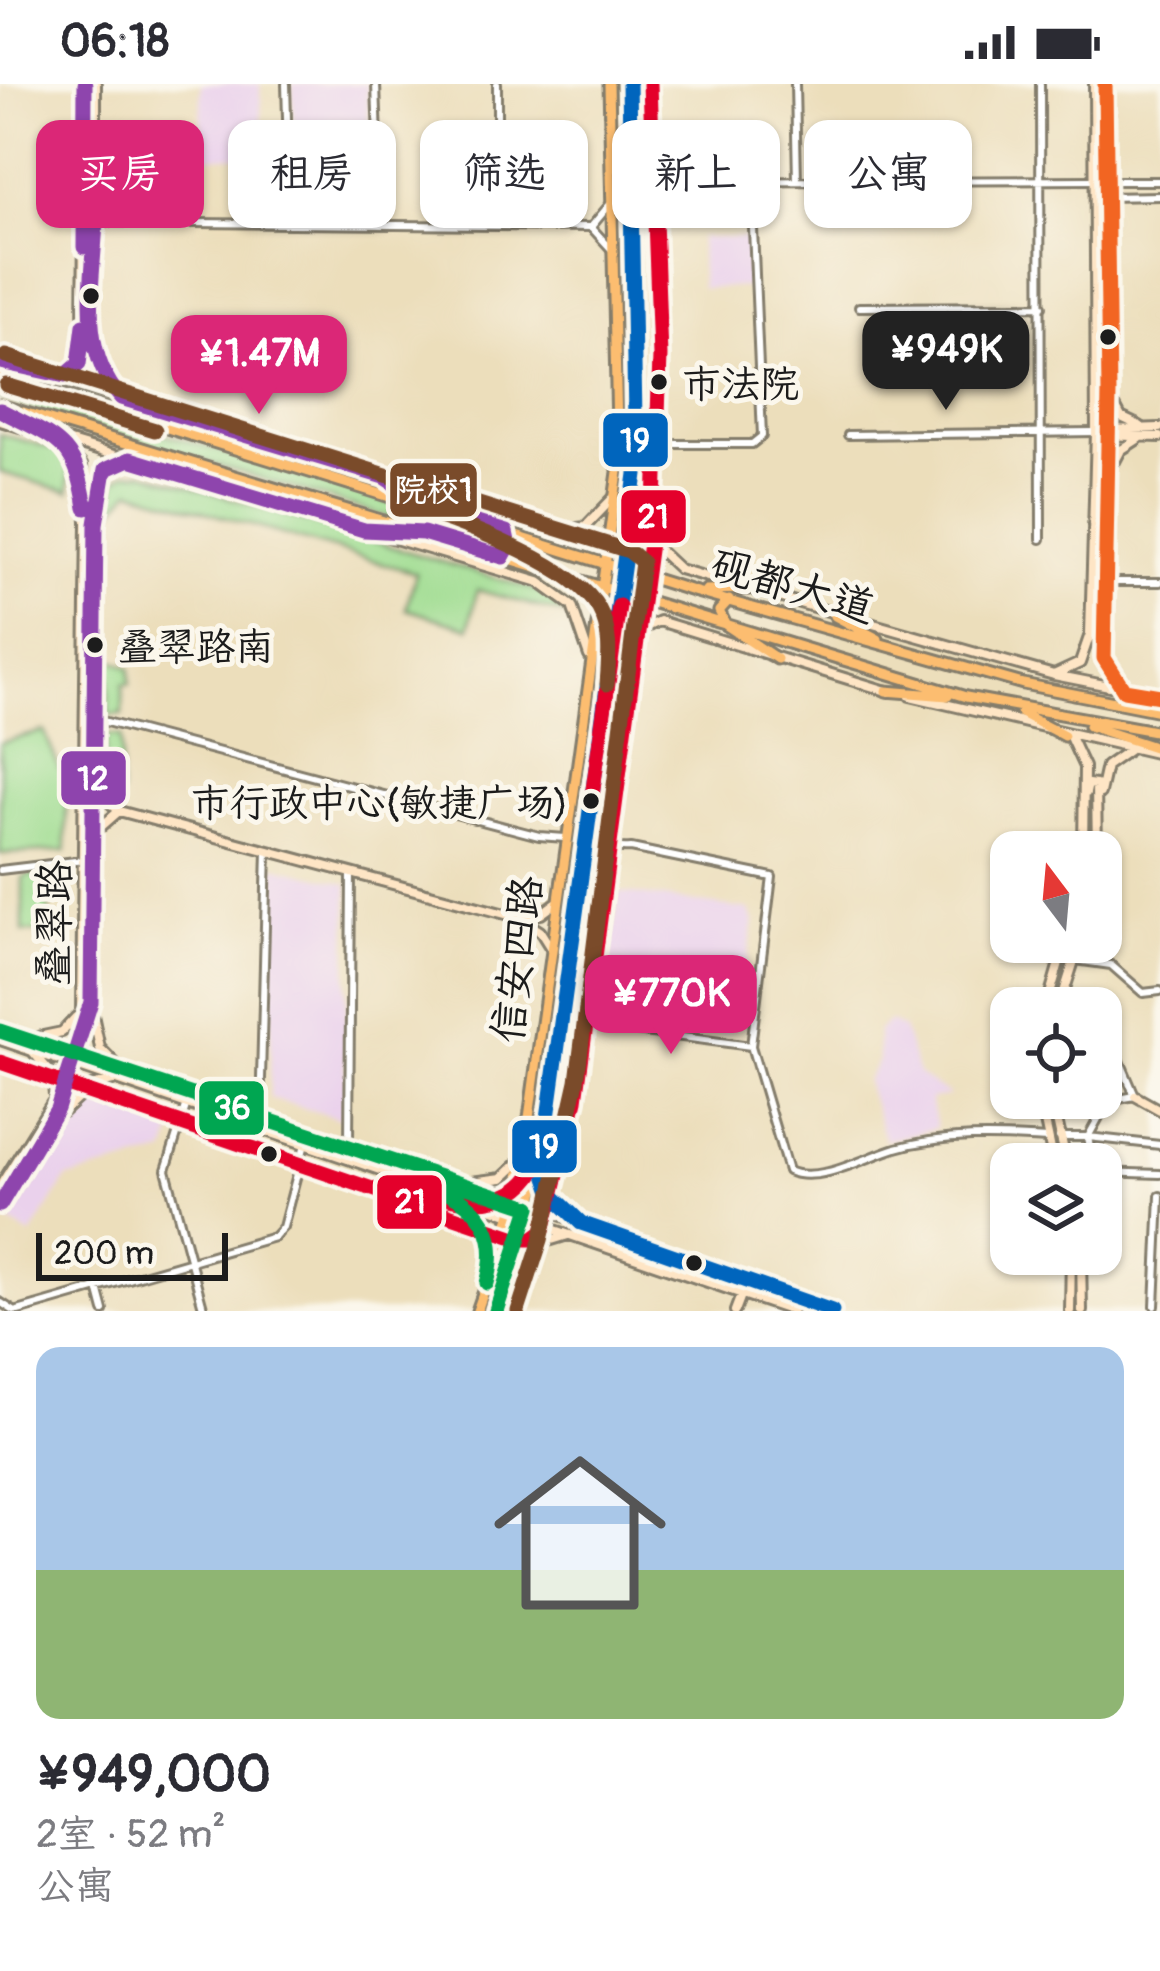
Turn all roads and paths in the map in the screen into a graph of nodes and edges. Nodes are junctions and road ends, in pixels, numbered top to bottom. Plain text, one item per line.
1 (86, 84) edge
2 (96, 84) edge
3 (286, 84) edge
4 (376, 84) edge
5 (497, 84) edge
6 (609, 84) edge
7 (629, 84) edge
8 (795, 84) edge
9 (1040, 84) edge
10 (1094, 84) edge
11 (1105, 84) edge
12 (96, 120) edge
13 (287, 120) edge
14 (377, 120) edge
15 (497, 120) edge
16 (630, 120) edge
17 (612, 171) edge
18 (1040, 180) junction
19 (1095, 180) junction
20 (1160, 181) edge
21 (780, 182) edge
22 (797, 182) junction
23 (1106, 182) junction
24 (1160, 196) edge
25 (1106, 197) junction
26 (612, 201) edge
27 (591, 226) joint
28 (96, 228) edge
29 (615, 228) edge
30 (634, 228) edge
31 (753, 228) edge
32 (616, 255) junction
33 (1042, 306) junction
34 (859, 307) dead end
35 (1096, 337) junction
36 (1108, 337) junction
37 (83, 340) junction
38 (96, 345) junction
39 (0, 369) edge
40 (55, 378) junction
41 (1109, 393) junction
42 (121, 398) junction
43 (152, 407) junction
44 (0, 408) edge
45 (0, 421) edge
46 (1045, 432) junction
47 (1096, 433) junction
48 (1107, 433) junction
49 (1146, 433) junction
50 (1160, 433) edge
51 (42, 434) junction
52 (848, 435) dead end
53 (198, 438) junction
54 (62, 441) junction
55 (638, 444) junction
56 (130, 459) junction
57 (618, 472) junction
58 (636, 474) junction
59 (384, 477) junction
60 (1106, 480) junction
61 (615, 494) junction
62 (84, 496) junction
63 (634, 499) junction
64 (98, 500) junction
65 (432, 509) junction
66 (364, 530) junction
67 (506, 532) junction
68 (423, 533) junction
69 (1041, 539) dead end
70 (460, 544) junction
71 (503, 557) junction
72 (605, 562) junction
73 (623, 571) junction
74 (519, 576) junction
75 (1105, 582) junction
76 (1160, 582) edge
77 (602, 584) junction
78 (749, 589) junction
79 (693, 591) junction
80 (620, 592) junction
81 (729, 600) junction
82 (835, 616) junction
83 (726, 625) junction
84 (1090, 634) junction
85 (1102, 636) junction
86 (899, 650) junction
87 (589, 656) junction
88 (777, 659) junction
89 (616, 663) junction
90 (1054, 675) junction
91 (586, 676) junction
92 (604, 678) junction
93 (1124, 690) junction
94 (886, 691) junction
95 (1160, 696) edge
96 (966, 697) junction
97 (1005, 705) junction
98 (1160, 710) edge
99 (1067, 718) junction
100 (95, 719) junction
101 (1160, 731) edge
102 (1064, 736) junction
103 (1132, 749) junction
104 (1160, 752) edge
105 (599, 762) junction
106 (94, 789) junction
107 (1084, 801) junction
108 (1098, 806) junction
109 (119, 811) junction
110 (590, 820) junction
111 (1083, 831) edge
112 (1097, 831) edge
113 (94, 832) junction
114 (565, 838) junction
115 (267, 850) junction
116 (616, 850) junction
117 (84, 860) junction
118 (0, 870) edge
119 (351, 872) junction
120 (580, 888) junction
121 (556, 903) junction
122 (520, 918) junction
123 (550, 947) junction
124 (1096, 963) edge
125 (87, 981) junction
126 (1160, 991) edge
127 (566, 996) junction
128 (91, 1002) junction
129 (81, 1011) junction
130 (598, 1025) junction
131 (3, 1036) edge
132 (26, 1043) junction
133 (559, 1044) junction
134 (751, 1046) junction
135 (76, 1059) junction
136 (1122, 1066) edge
137 (124, 1071) junction
138 (123, 1082) junction
139 (144, 1083) junction
140 (1135, 1096) junction
141 (532, 1098) junction
142 (53, 1103) junction
143 (187, 1103) junction
144 (551, 1103) junction
145 (1160, 1110) edge
146 (51, 1115) junction
147 (260, 1116) junction
148 (1044, 1119) edge
149 (1056, 1119) edge
150 (1088, 1137) junction
151 (1059, 1138) junction
152 (1047, 1139) junction
153 (1048, 1143) edge
154 (1060, 1143) edge
155 (1089, 1143) edge
156 (305, 1144) junction
157 (1160, 1144) edge
158 (349, 1145) junction
159 (524, 1154) junction
160 (542, 1162) junction
161 (433, 1172) junction
162 (1122, 1173) edge
163 (1160, 1174) edge
164 (464, 1181) junction
165 (429, 1185) junction
166 (0, 1186) edge
167 (1160, 1196) edge
168 (464, 1198) junction
169 (515, 1201) junction
170 (0, 1205) edge
171 (530, 1207) junction
172 (511, 1214) junction
173 (526, 1219) junction
174 (581, 1223) junction
175 (569, 1235) junction
176 (496, 1257) junction
177 (191, 1261) junction
178 (510, 1269) junction
179 (1071, 1275) edge
180 (1081, 1275) edge
181 (749, 1283) junction
182 (98, 1288) junction
183 (745, 1295) junction
184 (0, 1302) edge
185 (1155, 1306) dead end
186 (16, 1311) edge
187 (104, 1311) edge
188 (204, 1311) edge
189 (477, 1311) edge
190 (496, 1311) edge
191 (739, 1311) edge
192 (792, 1311) edge
193 (832, 1311) edge
194 (1070, 1311) edge
195 (1082, 1311) edge

1 - 37 main road
2 - 12 main road
3 - 13 street
4 - 14 street
5 - 15 street
6 - 17 main road, 信安四路
7 - 16 main road
8 - 22 street
9 - 18 street
10 - 19 main road
11 - 23 main road
18 - 19 street
18 - 22 street
18 - 33 street
19 - 35 main road
20 - 23 street
21 - 22 street
23 - 25 main road
24 - 25 street
25 - 36 main road
26 - 27 street
27 - 32 street
28 - 38 main road
29 - 32 main road, 信安四路
30 - 55 main road
31 - 55 street
32 - 57 main road, 信安四路
33 - 34 street
33 - 46 street
35 - 36 main road
35 - 47 main road
36 - 41 main road
37 - 38 main road
37 - 40 main road
38 - 42 main road
39 - 40 main road, 砚都大道
39 - 53 main road, 砚都大道
40 - 42 main road, 砚都大道
41 - 48 main road
41 - 49 main road
42 - 43 main road, 砚都大道
43 - 53 main road
43 - 59 main road, 砚都大道
44 - 51 main road
44 - 68 main road, 砚都大道
45 - 51 main road
46 - 47 street
46 - 52 street
46 - 69 street
47 - 48 main road
47 - 84 main road
48 - 49 main road
48 - 60 main road
49 - 50 main road
49 - 60 main road
51 - 54 main road
53 - 65 main road, 砚都大道
54 - 56 main road
54 - 62 main road, 叠翠路
55 - 58 main road
56 - 64 main road
56 - 66 main road
57 - 58 main road
57 - 61 main road, 信安四路
58 - 63 main road
59 - 61 main road, 砚都大道
59 - 65 main road
60 - 75 main road
61 - 72 main road, 信安四路
62 - 64 main road
62 - 117 main road, 叠翠路
63 - 73 main road
63 - 78 main road
64 - 100 main road, 叠翠路
65 - 67 main road, 砚都大道
66 - 68 main road
66 - 74 main road
67 - 71 main road
67 - 72 main road, 砚都大道
68 - 70 main road, 砚都大道
70 - 71 main road, 砚都大道
70 - 74 main road
71 - 77 main road, 砚都大道
72 - 73 main road, 砚都大道
72 - 77 main road, 信安四路
73 - 79 main road, 砚都大道
73 - 80 main road
74 - 87 main road
75 - 76 street
75 - 85 main road
77 - 80 main road, 砚都大道
77 - 87 main road, 信安四路
78 - 79 main road
78 - 82 main road
79 - 81 main road, 砚都大道
80 - 83 main road, 砚都大道
80 - 89 main road
80 - 92 main road, 信安四路
81 - 83 main road
81 - 86 main road, 砚都大道
82 - 86 main road
82 - 90 main road
83 - 88 main road
83 - 96 main road, 砚都大道
84 - 85 main road
84 - 90 main road
85 - 93 main road
86 - 98 main road, 砚都大道
87 - 91 main road, 信安四路
88 - 89 main road
88 - 94 main road
89 - 105 main road
90 - 93 main road
91 - 92 main road
91 - 114 main road, 信安四路
92 - 105 main road, 信安四路
93 - 95 main road
94 - 96 main road
94 - 102 main road
96 - 97 main road, 砚都大道
97 - 99 main road, 砚都大道
97 - 102 main road
99 - 101 main road, 砚都大道
99 - 104 main road
100 - 106 main road, 叠翠路
100 - 114 street
102 - 103 main road
102 - 107 main road
103 - 104 main road
103 - 108 main road
105 - 110 main road, 信安四路
106 - 109 main road
106 - 113 main road, 叠翠路
107 - 108 main road
107 - 111 main road
108 - 112 main road
109 - 113 main road
109 - 115 main road
110 - 116 street
110 - 120 main road, 信安四路
113 - 125 main road, 叠翠路
114 - 121 main road, 信安四路
115 - 119 main road
115 - 147 street
116 - 120 street
116 - 134 street
117 - 118 street
117 - 125 main road, 叠翠路
119 - 122 main road
119 - 158 street
120 - 127 main road, 信安四路
121 - 122 main road
121 - 123 main road, 信安四路
122 - 123 main road
123 - 141 main road, 信安四路
124 - 126 street
125 - 128 main road, 叠翠路
125 - 129 main road, 叠翠路
127 - 130 street
127 - 133 main road, 信安四路
128 - 135 main road, 叠翠路
128 - 137 main road
129 - 132 main road
129 - 135 main road, 叠翠路
130 - 133 street
130 - 134 street
131 - 132 main road
132 - 135 main road
132 - 142 main road
133 - 144 main road, 信安四路
134 - 152 street
135 - 137 main road
135 - 138 main road
135 - 142 main road
135 - 146 main road
136 - 140 street
137 - 139 main road
138 - 139 main road
138 - 146 main road
139 - 143 main road
139 - 147 main road
140 - 145 main road
140 - 150 street
141 - 144 main road
141 - 159 main road, 信安四路
142 - 146 main road
143 - 156 main road
143 - 177 street
144 - 160 main road, 信安四路
146 - 166 main road
146 - 170 main road
147 - 158 main road
148 - 152 main road
149 - 151 main road
150 - 151 street
150 - 155 street
150 - 157 street
151 - 154 main road
152 - 153 main road
156 - 165 main road
156 - 177 street
158 - 161 main road
159 - 164 main road
159 - 169 main road, 信安四路
160 - 171 main road, 信安四路
160 - 174 main road
161 - 164 main road
161 - 165 main road
162 - 163 street
164 - 169 main road
165 - 168 main road
167 - 185 street
168 - 172 main road
168 - 176 main road
169 - 171 main road
169 - 172 main road, 信安四路
171 - 173 main road, 信安四路
171 - 174 main road
172 - 173 main road
172 - 176 main road, 信安四路
173 - 175 main road
173 - 178 main road, 信安四路
174 - 181 main road
175 - 178 main road
175 - 183 main road
176 - 189 main road, 信安四路
177 - 182 street
177 - 188 street
178 - 190 main road, 信安四路
179 - 194 main road
180 - 195 main road
181 - 183 main road
181 - 193 main road
182 - 186 street
182 - 187 street
183 - 191 main road
183 - 192 main road
184 - 186 street

